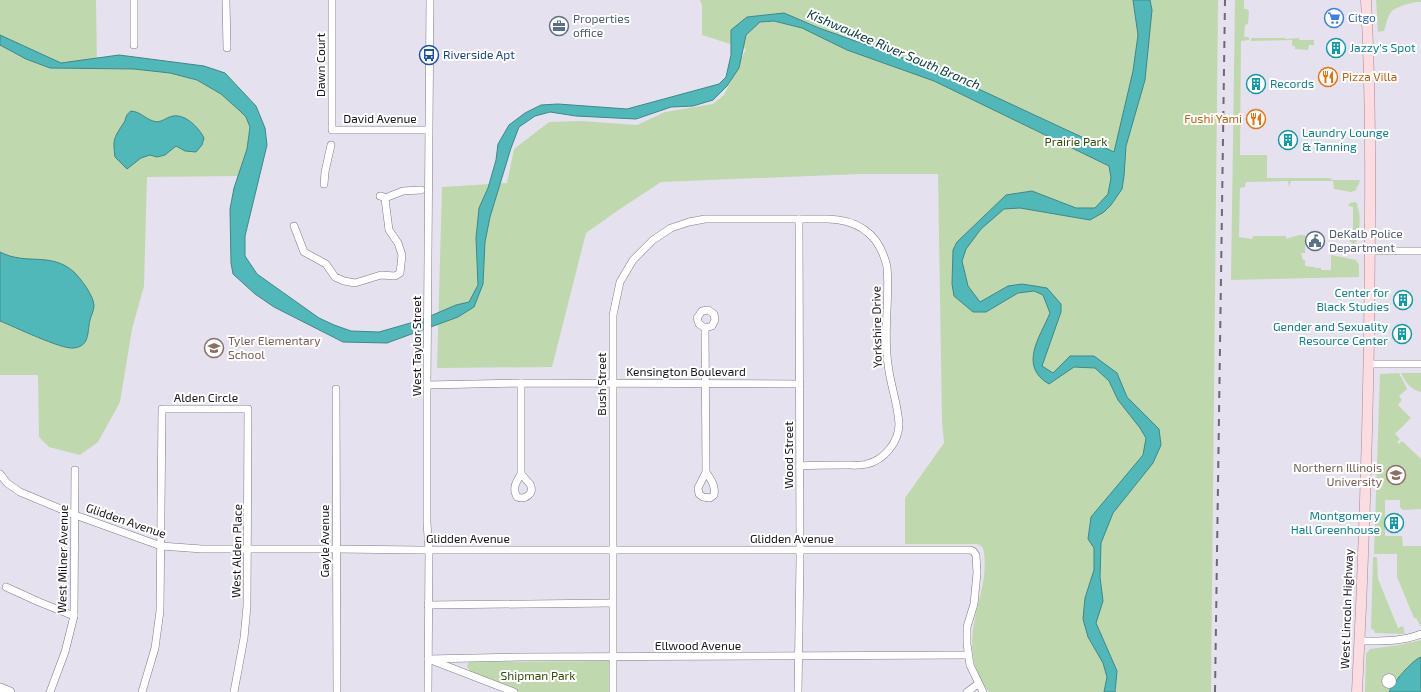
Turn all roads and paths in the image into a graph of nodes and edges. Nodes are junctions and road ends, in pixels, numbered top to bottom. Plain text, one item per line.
1 (134, 0) edge
2 (226, 0) edge
3 (332, 0) edge
4 (430, 0) edge
5 (1366, 0) edge
6 (134, 45) dead end
7 (227, 48) dead end
8 (332, 130) joint
9 (428, 130) junction
10 (332, 145) dead end
11 (324, 184) dead end
12 (421, 190) dead end
13 (799, 219) junction
14 (294, 226) dead end
15 (1370, 251) junction
16 (1421, 251) edge
17 (705, 328) dead end
18 (1368, 364) junction
19 (1421, 364) edge
20 (521, 383) junction
21 (706, 383) junction
22 (614, 384) junction
23 (800, 384) junction
24 (427, 385) junction
25 (336, 389) dead end
26 (248, 409) joint
27 (800, 466) junction
28 (75, 470) dead end
29 (706, 472) dead end
30 (0, 474) edge
31 (521, 474) dead end
32 (75, 515) junction
33 (161, 546) junction
34 (336, 549) junction
35 (248, 550) junction
36 (429, 550) junction
37 (612, 550) junction
38 (800, 550) junction
39 (6, 587) dead end
40 (612, 603) junction
41 (428, 605) junction
42 (74, 616) junction
43 (1421, 634) edge
44 (1360, 641) junction
45 (968, 655) junction
46 (799, 656) junction
47 (613, 657) junction
48 (428, 659) junction
49 (978, 684) junction
50 (0, 688) edge
51 (237, 691) edge
52 (10, 692) edge
53 (50, 692) edge
54 (142, 692) edge
55 (337, 692) edge
56 (428, 692) edge
57 (514, 692) edge
58 (613, 692) edge
59 (798, 692) edge
60 (967, 692) edge
61 (983, 692) edge
62 (1357, 692) edge

1 - 6 street
2 - 7 street
3 - 8 street, Dawn Court
4 - 9 street, West Taylor Street
5 - 15 main road, West Lincoln Highway
8 - 9 street, David Avenue
9 - 24 street, West Taylor Street
10 - 11 street
12 - 14 street
13 - 22 street, Bush Street
13 - 23 street, Wood Street
13 - 27 street, Yorkshire Drive
15 - 16 street
15 - 18 main road, West Lincoln Highway
17 - 21 street
18 - 19 street
18 - 44 main road, West Lincoln Highway
20 - 22 street, Kensington Boulevard
20 - 24 street, Kensington Boulevard
20 - 31 street
21 - 22 street, Kensington Boulevard
21 - 23 street, Kensington Boulevard
21 - 29 street
22 - 37 street, Bush Street
23 - 27 street, Wood Street
24 - 36 street, West Taylor Street
25 - 34 street, Gayle Avenue
26 - 33 street, Alden Circle
26 - 35 street, West Alden Place
27 - 38 street, Wood Street
28 - 32 street, West Milner Avenue
30 - 32 street, Glidden Avenue
32 - 33 street, Glidden Avenue
32 - 42 street, West Milner Avenue
33 - 35 street, Glidden Avenue
33 - 54 street
34 - 35 street, Glidden Avenue
34 - 36 street, Glidden Avenue
34 - 55 street, Gayle Avenue
35 - 51 street, West Alden Place
36 - 37 street, Glidden Avenue
36 - 41 street, West Taylor Street
37 - 38 street, Glidden Avenue
37 - 40 street, Bush Street
38 - 45 street, Glidden Avenue
38 - 46 street, Wood Street
39 - 42 street
40 - 41 street
40 - 47 street, Bush Street
41 - 48 street, West Taylor Street
42 - 53 street, West Milner Avenue
43 - 44 street
44 - 62 main road, West Lincoln Highway
45 - 46 street, Ellwood Avenue
45 - 49 street
46 - 47 street, Ellwood Avenue
46 - 59 street, Wood Street
47 - 48 street, Ellwood Avenue
47 - 58 street, Bush Street
48 - 56 street, West Taylor Street
48 - 57 street
49 - 60 street
49 - 61 street
50 - 52 street

